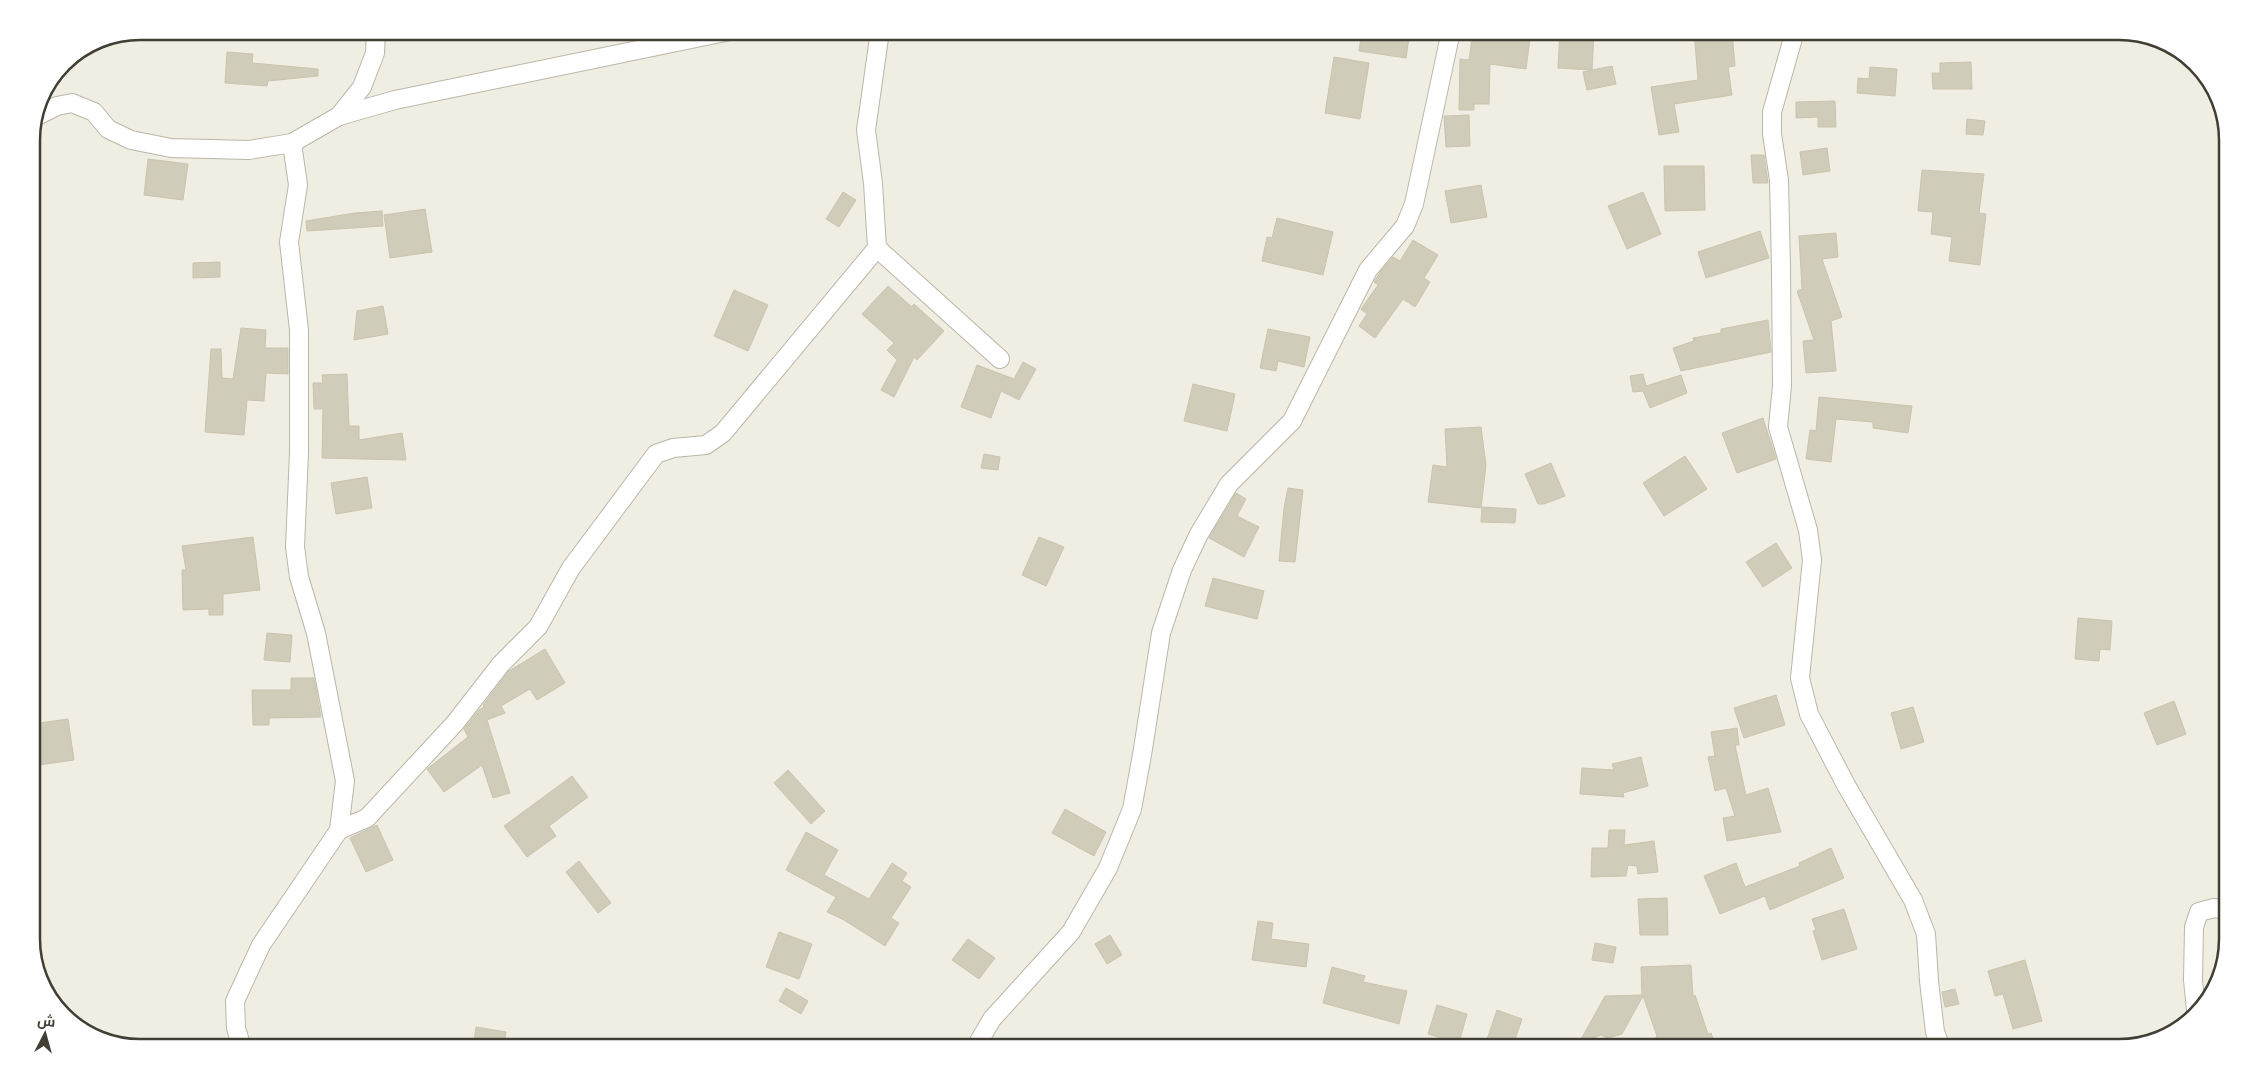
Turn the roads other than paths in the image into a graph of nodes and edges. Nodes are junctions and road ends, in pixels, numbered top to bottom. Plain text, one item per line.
1 (376, 40) edge
2 (686, 40) edge
3 (879, 40) edge
4 (1450, 40) edge
5 (1793, 40) edge
6 (43, 113) edge
7 (339, 116) junction
8 (292, 143) junction
9 (877, 248) junction
10 (1000, 359) dead end
11 (339, 830) junction
12 (2219, 909) edge
13 (2195, 1003) edge
14 (239, 1039) edge
15 (980, 1039) edge
16 (1938, 1039) edge

1 - 7 street
2 - 7 street
3 - 9 street
4 - 15 street
5 - 16 street
6 - 8 street
7 - 8 street
8 - 11 street
9 - 10 street
9 - 11 street
11 - 14 street
12 - 13 street

